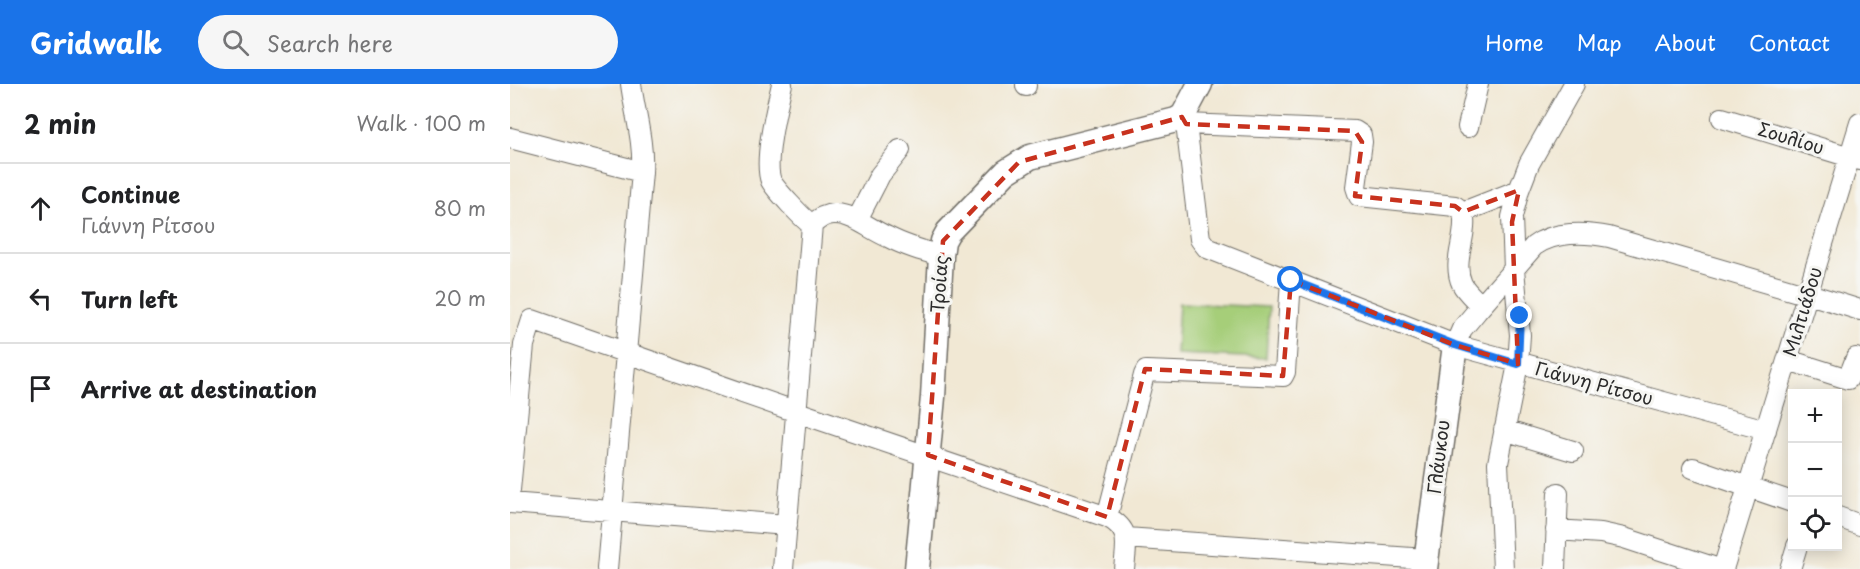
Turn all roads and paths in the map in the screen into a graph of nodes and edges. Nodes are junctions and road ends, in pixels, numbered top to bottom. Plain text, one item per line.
1 (631, 84) edge
2 (782, 84) edge
3 (1200, 84) edge
4 (1478, 84) edge
5 (1574, 84) edge
6 (1722, 118) dead end
7 (1184, 121) junction
8 (1860, 123) edge
9 (1468, 127) dead end
10 (510, 138) edge
11 (900, 150) dead end
12 (1855, 159) edge
13 (642, 172) junction
14 (1519, 190) junction
15 (1463, 212) junction
16 (857, 220) junction
17 (812, 225) junction
18 (941, 256) junction
19 (1514, 269) junction
20 (1291, 280) junction
21 (1808, 295) junction
22 (1481, 306) junction
23 (1860, 310) edge
24 (1455, 345) junction
25 (625, 352) junction
26 (1856, 358) dead end
27 (1788, 360) junction
28 (1518, 364) junction
29 (796, 412) junction
30 (1504, 429) junction
31 (1766, 430) junction
32 (1573, 451) dead end
33 (928, 455) junction
34 (1693, 468) dead end
35 (1748, 487) junction
36 (510, 490) edge
37 (1558, 493) dead end
38 (1788, 501) edge
39 (510, 503) edge
40 (612, 511) junction
41 (1107, 517) junction
42 (1842, 518) edge
43 (787, 525) junction
44 (1860, 525) edge
45 (1556, 530) junction
46 (1126, 538) junction
47 (1795, 551) edge
48 (1425, 564) edge
49 (607, 569) edge
50 (783, 569) edge
51 (917, 569) edge
52 (1124, 569) edge
53 (1503, 569) edge
54 (1555, 569) edge
55 (1721, 569) edge
56 (1790, 569) edge

1 - 13 street
2 - 17 street
3 - 7 street
4 - 9 street
5 - 14 street
6 - 12 street, Σουλίου
7 - 15 street
7 - 18 street, Τροίας
7 - 20 street, Γιάννη Ρίτσου
8 - 12 street, Μιλτιάδου
10 - 13 street
11 - 16 street
12 - 21 street, Μιλτιάδου
13 - 25 street
14 - 15 street
14 - 19 street
15 - 22 street
16 - 17 street
16 - 18 street
17 - 29 street
18 - 33 street, Τροίας
19 - 21 street
19 - 22 street
19 - 28 street
20 - 24 street, Γιάννη Ρίτσου
20 - 41 street
21 - 23 street
21 - 27 street, Μιλτιάδου
22 - 24 street
24 - 28 street, Γιάννη Ρίτσου
24 - 48 street, Γλάυκου
25 - 29 street
25 - 36 street
25 - 40 street
26 - 27 street
27 - 31 street, Μιλτιάδου
28 - 30 street
28 - 31 street, Γιάννη Ρίτσου
29 - 33 street
29 - 43 street
30 - 32 street
30 - 53 street
31 - 35 street, Μιλτιάδου
33 - 41 street
33 - 51 street, Τροίας
34 - 35 street
35 - 38 street
35 - 55 street, Μιλτιάδου
37 - 45 street
39 - 40 street
40 - 43 street
40 - 49 street
41 - 46 street
42 - 44 street
43 - 50 street
45 - 54 street
45 - 55 street
46 - 48 street
46 - 52 street
47 - 56 street

